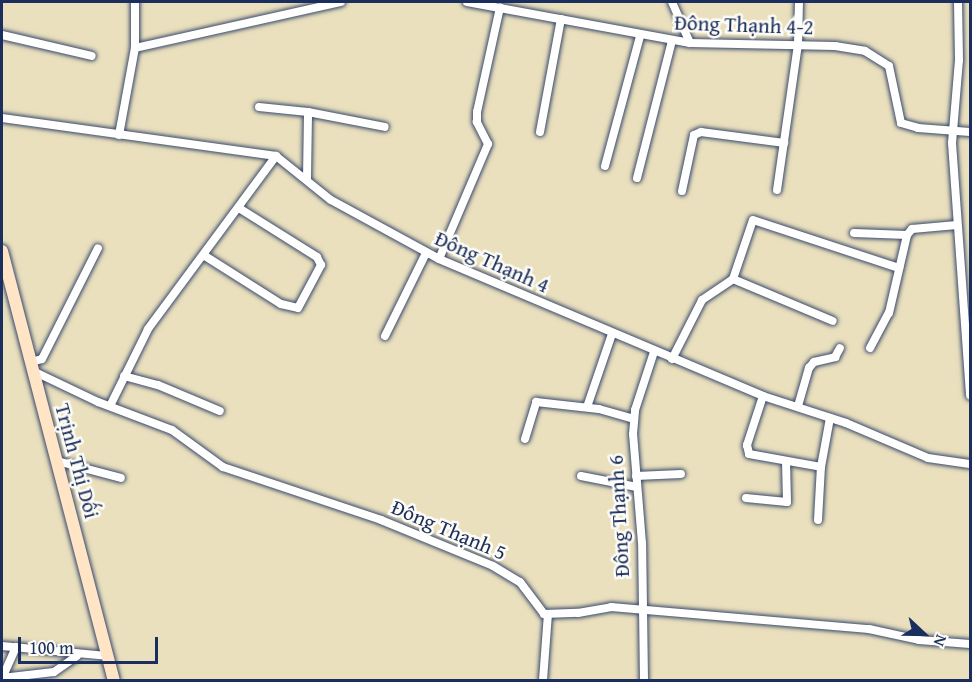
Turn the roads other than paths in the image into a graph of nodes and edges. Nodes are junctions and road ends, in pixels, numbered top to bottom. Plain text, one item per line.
1 (135, 2) edge
2 (341, 2) edge
3 (466, 2) edge
4 (672, 2) edge
5 (799, 2) edge
6 (958, 2) edge
7 (500, 7) junction
8 (561, 18) junction
9 (2, 35) edge
10 (640, 36) junction
11 (672, 41) junction
12 (690, 44) junction
13 (798, 45) junction
14 (135, 48) junction
15 (92, 56) dead end
16 (260, 107) dead end
17 (308, 112) junction
18 (2, 118) edge
19 (385, 127) dead end
20 (540, 132) dead end
21 (952, 132) junction
22 (970, 132) edge
23 (119, 135) junction
24 (784, 143) junction
25 (276, 156) junction
26 (605, 166) dead end
27 (307, 178) junction
28 (637, 178) dead end
29 (777, 190) dead end
30 (682, 191) dead end
31 (239, 208) junction
32 (957, 225) junction
33 (854, 233) dead end
34 (907, 235) junction
35 (98, 248) dead end
36 (2, 251) edge
37 (426, 253) junction
38 (205, 256) junction
39 (439, 260) junction
40 (899, 268) junction
41 (4, 271) edge
42 (733, 279) junction
43 (833, 321) dead end
44 (612, 334) junction
45 (385, 336) dead end
46 (968, 341) edge
47 (840, 348) dead end
48 (870, 348) dead end
49 (654, 352) junction
50 (672, 359) junction
51 (32, 366) junction
52 (124, 376) junction
53 (970, 394) edge
54 (763, 396) junction
55 (110, 406) junction
56 (798, 406) junction
57 (587, 407) junction
58 (220, 411) dead end
59 (830, 418) junction
60 (634, 419) junction
61 (525, 439) dead end
62 (57, 461) junction
63 (786, 461) junction
64 (970, 464) edge
65 (821, 467) junction
66 (681, 474) dead end
67 (581, 476) dead end
68 (636, 476) junction
69 (121, 478) dead end
70 (637, 487) junction
71 (746, 498) dead end
72 (818, 520) dead end
73 (641, 611) junction
74 (548, 614) junction
75 (970, 644) edge
76 (2, 646) edge
77 (16, 647) junction
78 (77, 656) junction
79 (107, 656) junction
80 (114, 681) edge
81 (543, 681) edge
82 (644, 681) edge

1 - 14 street
2 - 14 street
3 - 7 street, Đông Thạnh 4-2
4 - 12 street
5 - 13 street
6 - 21 street
7 - 8 street, Đông Thạnh 4-2
7 - 39 street
8 - 10 street, Đông Thạnh 4-2
8 - 20 street
9 - 15 street
10 - 11 street, Đông Thạnh 4-2
10 - 26 street
11 - 12 street, Đông Thạnh 4-2
11 - 28 street
12 - 13 street, Đông Thạnh 4-2
13 - 21 street, Đông Thạnh 4-2
13 - 24 street
14 - 23 street
16 - 17 street
17 - 19 street
17 - 27 street
18 - 23 street, Đông Thạnh 4
21 - 22 street, Đông Thạnh 4-2
21 - 32 street
23 - 25 street, Đông Thạnh 4
24 - 29 street
24 - 30 street
25 - 27 street, Đông Thạnh 4
25 - 31 street
27 - 37 street, Đông Thạnh 4
31 - 38 street
31 - 38 street
32 - 34 street
32 - 46 street
33 - 34 street
34 - 40 street
35 - 51 street
36 - 41 main road, Trịnh Thị Dối
37 - 39 street, Đông Thạnh 4
37 - 45 street
38 - 52 street
39 - 44 street, Đông Thạnh 4
40 - 42 street
40 - 48 street
41 - 51 main road, Trịnh Thị Dối
42 - 43 street
42 - 50 street
44 - 49 street, Đông Thạnh 4
44 - 57 street
46 - 53 street
47 - 56 street
49 - 50 street, Đông Thạnh 4
49 - 60 street, Đông Thạnh 6
50 - 54 street, Đông Thạnh 4
51 - 55 street, Đông Thạnh 5
51 - 62 main road, Trịnh Thị Dối
52 - 55 street
52 - 58 street
54 - 56 street, Đông Thạnh 4
54 - 63 street
55 - 74 street, Đông Thạnh 5
56 - 59 street, Đông Thạnh 4
57 - 60 street
57 - 61 street
59 - 64 street, Đông Thạnh 4
59 - 65 street
60 - 68 street, Đông Thạnh 6
62 - 69 street
62 - 79 main road, Trịnh Thị Dối
63 - 65 street
63 - 71 street
65 - 72 street
66 - 68 street
67 - 70 street
68 - 70 street, Đông Thạnh 6
70 - 73 street, Đông Thạnh 6
73 - 74 street
73 - 75 street
73 - 82 street, Đông Thạnh 6
74 - 81 street
76 - 77 street
77 - 78 street
77 - 78 street
78 - 79 street
79 - 80 main road, Trịnh Thị Dối

